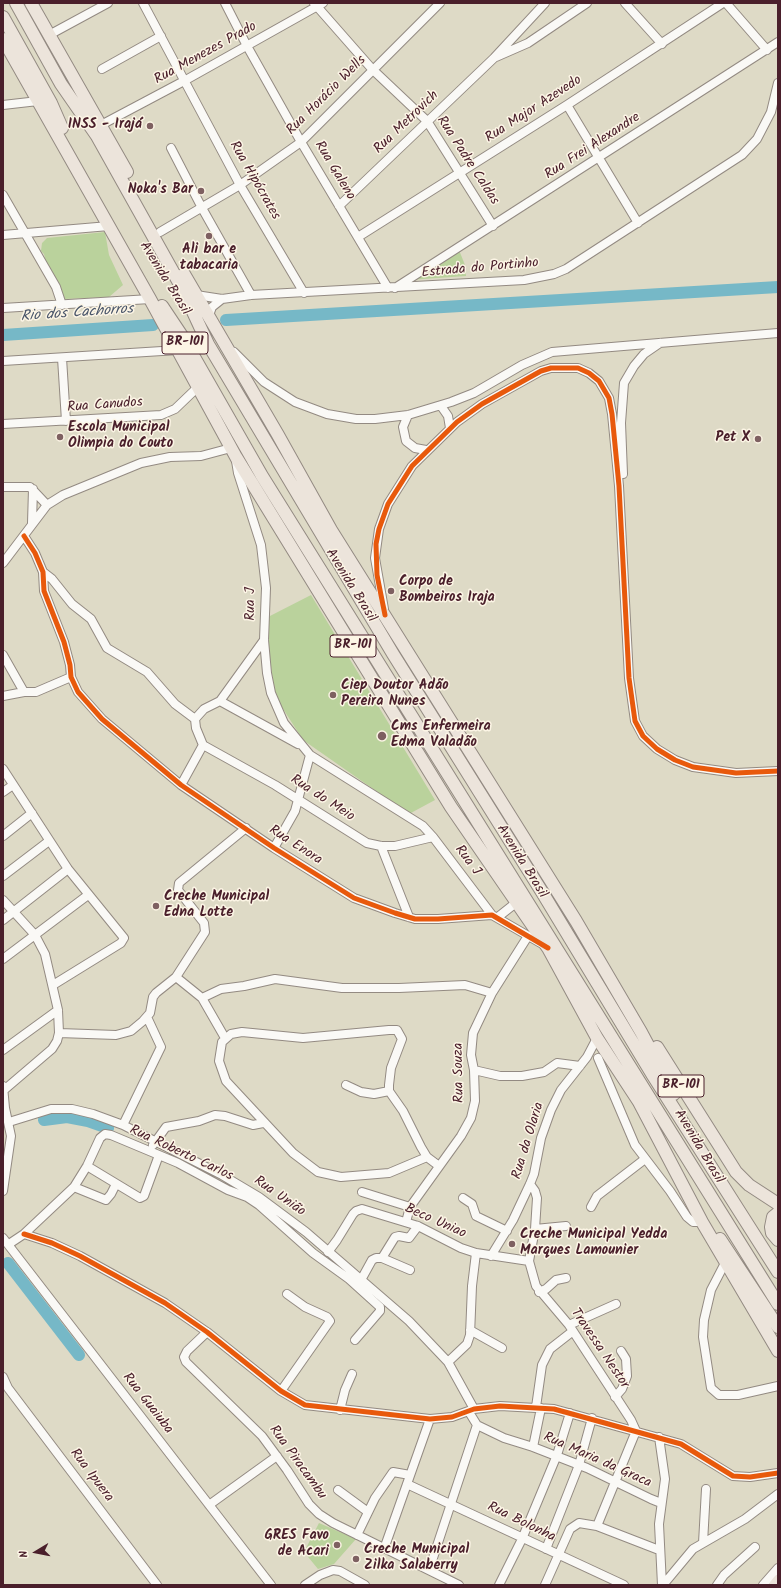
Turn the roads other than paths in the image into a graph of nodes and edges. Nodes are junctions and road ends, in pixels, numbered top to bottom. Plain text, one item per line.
1 (16, 3) edge
2 (26, 3) edge
3 (31, 3) edge
4 (108, 3) edge
5 (143, 3) edge
6 (225, 3) edge
7 (440, 3) edge
8 (545, 3) edge
9 (587, 3) edge
10 (625, 3) edge
11 (725, 3) edge
12 (318, 5) edge
13 (3, 17) edge
14 (49, 35) junction
15 (161, 36) junction
16 (3, 39) edge
17 (778, 42) edge
18 (662, 44) junction
19 (247, 46) junction
20 (768, 50) junction
21 (494, 58) junction
22 (102, 69) dead end
23 (372, 69) junction
24 (184, 81) junction
25 (778, 83) edge
26 (62, 84) junction
27 (38, 101) junction
28 (3, 105) edge
29 (568, 105) junction
30 (427, 122) junction
31 (101, 125) junction
32 (301, 142) junction
33 (171, 148) dead end
34 (600, 157) junction
35 (460, 173) junction
36 (240, 185) junction
37 (3, 195) edge
38 (339, 206) junction
39 (202, 208) junction
40 (638, 222) junction
41 (109, 226) junction
42 (493, 226) junction
43 (160, 232) junction
44 (26, 234) junction
45 (3, 235) edge
46 (358, 237) junction
47 (420, 272) junction
48 (422, 286) junction
49 (391, 288) junction
50 (304, 293) junction
51 (196, 295) junction
52 (251, 295) junction
53 (150, 299) junction
54 (222, 299) junction
55 (62, 304) junction
56 (3, 308) edge
57 (208, 318) junction
58 (778, 332) edge
59 (222, 341) junction
60 (660, 342) junction
61 (178, 350) junction
62 (62, 358) junction
63 (3, 361) edge
64 (198, 387) junction
65 (441, 406) junction
66 (408, 416) junction
67 (66, 421) junction
68 (3, 424) edge
69 (450, 428) junction
70 (426, 450) junction
71 (233, 453) junction
72 (619, 486) junction
73 (3, 487) edge
74 (33, 489) junction
75 (47, 505) junction
76 (32, 523) junction
77 (24, 536) junction
78 (3, 563) edge
79 (43, 572) junction
80 (359, 597) junction
81 (385, 616) junction
82 (264, 640) junction
83 (3, 655) edge
84 (71, 677) junction
85 (24, 692) junction
86 (3, 696) edge
87 (220, 701) junction
88 (195, 719) junction
89 (203, 745) junction
90 (300, 746) junction
91 (467, 747) junction
92 (310, 755) junction
93 (3, 769) edge
94 (778, 771) edge
95 (13, 784) junction
96 (182, 785) junction
97 (3, 792) edge
98 (299, 800) junction
99 (32, 813) junction
100 (246, 828) junction
101 (3, 836) edge
102 (433, 837) junction
103 (49, 841) junction
104 (381, 846) junction
105 (274, 848) junction
106 (68, 869) junction
107 (3, 876) edge
108 (88, 895) junction
109 (3, 900) edge
110 (517, 902) junction
111 (14, 912) junction
112 (495, 916) junction
113 (409, 917) junction
114 (3, 920) edge
115 (35, 935) junction
116 (528, 936) junction
117 (590, 946) junction
118 (548, 948) junction
119 (3, 959) edge
120 (176, 977) junction
121 (54, 985) junction
122 (614, 986) junction
123 (492, 993) junction
124 (202, 998) junction
125 (58, 1010) junction
126 (147, 1017) junction
127 (59, 1033) junction
128 (225, 1038) junction
129 (597, 1038) junction
130 (3, 1050) edge
131 (587, 1057) junction
132 (604, 1058) junction
133 (580, 1066) junction
134 (474, 1070) junction
135 (652, 1074) junction
136 (346, 1085) dead end
137 (3, 1088) edge
138 (389, 1091) junction
139 (639, 1102) junction
140 (8, 1122) junction
141 (263, 1123) junction
142 (123, 1125) junction
143 (154, 1141) junction
144 (150, 1152) junction
145 (158, 1155) junction
146 (427, 1157) junction
147 (645, 1159) junction
148 (87, 1166) junction
149 (439, 1166) junction
150 (116, 1184) junction
151 (530, 1184) junction
152 (684, 1185) junction
153 (74, 1187) junction
154 (3, 1191) edge
155 (670, 1191) junction
156 (362, 1192) dead end
157 (710, 1197) junction
158 (463, 1198) dead end
159 (778, 1204) edge
160 (410, 1207) junction
161 (591, 1207) dead end
162 (778, 1213) edge
163 (290, 1220) junction
164 (406, 1222) junction
165 (702, 1222) junction
166 (418, 1226) junction
167 (566, 1226) dead end
168 (285, 1228) junction
169 (534, 1229) junction
170 (506, 1231) junction
171 (306, 1232) junction
172 (24, 1234) junction
173 (299, 1240) junction
174 (778, 1240) edge
175 (6, 1241) edge
176 (328, 1252) junction
177 (476, 1253) junction
178 (492, 1256) junction
179 (382, 1258) junction
180 (778, 1260) edge
181 (529, 1261) junction
182 (725, 1263) junction
183 (410, 1270) dead end
184 (778, 1272) edge
185 (355, 1278) junction
186 (566, 1278) dead end
187 (539, 1292) junction
188 (287, 1294) dead end
189 (616, 1304) dead end
190 (778, 1304) edge
191 (778, 1327) edge
192 (571, 1328) junction
193 (470, 1330) junction
194 (207, 1332) junction
195 (355, 1340) dead end
196 (502, 1348) dead end
197 (621, 1351) dead end
198 (778, 1351) edge
199 (448, 1362) junction
200 (352, 1374) dead end
201 (4, 1379) edge
202 (778, 1386) edge
203 (281, 1392) junction
204 (615, 1397) junction
205 (539, 1408) junction
206 (340, 1410) junction
207 (471, 1410) junction
208 (570, 1413) junction
209 (592, 1418) junction
210 (430, 1419) junction
211 (477, 1425) junction
212 (636, 1431) junction
213 (659, 1437) junction
214 (533, 1447) junction
215 (557, 1455) junction
216 (277, 1456) junction
217 (579, 1464) junction
218 (778, 1473) edge
219 (410, 1475) junction
220 (615, 1481) junction
221 (406, 1484) junction
222 (706, 1489) dead end
223 (338, 1490) dead end
224 (778, 1494) edge
225 (662, 1503) junction
226 (209, 1505) junction
227 (452, 1505) junction
228 (368, 1512) junction
229 (593, 1525) junction
230 (357, 1535) junction
231 (522, 1539) junction
232 (703, 1543) junction
233 (755, 1547) dead end
234 (384, 1549) junction
235 (546, 1549) junction
236 (659, 1550) junction
237 (558, 1556) junction
238 (778, 1568) edge
239 (429, 1570) junction
240 (778, 1580) edge
241 (157, 1585) edge
242 (271, 1585) edge
243 (305, 1585) edge
244 (365, 1585) edge
245 (459, 1585) edge
246 (499, 1585) edge
247 (545, 1585) edge
248 (624, 1585) edge
249 (662, 1585) edge
250 (716, 1585) edge
251 (763, 1585) edge
252 (774, 1585) edge

1 - 26 highway, Avenida Brasil / BR-101
2 - 26 highway
3 - 14 highway, Avenida Brasil / BR-101
4 - 14 street
5 - 15 street, Rua Hipócrates
6 - 19 street, Rua Galeno
7 - 23 street, Rua Horácio Wells
8 - 21 street, Rua Metrovich
9 - 21 street, Rua Metrovich
10 - 18 street
11 - 18 street, Rua Major Azevedo
11 - 20 street
12 - 19 street, Rua Menezes Prado
12 - 23 street, Rua Padre Caldas
13 - 157 highway, Avenida Brasil / BR-101
14 - 31 highway, Avenida Brasil / BR-101
15 - 22 street
15 - 24 street, Rua Hipócrates
16 - 27 highway, Avenida Brasil / BR-101
17 - 20 street, Rua Frei Alexandre
18 - 29 street, Rua Major Azevedo
19 - 24 street, Rua Menezes Prado
19 - 32 street, Rua Galeno
20 - 34 street, Rua Frei Alexandre
21 - 30 street, Rua Metrovich
23 - 30 street, Rua Padre Caldas
23 - 32 street, Rua Horácio Wells
24 - 31 street, Rua Menezes Prado
24 - 36 street, Rua Hipócrates
25 - 40 street, Estrada do Portinho
26 - 80 highway, Avenida Brasil / BR-101
27 - 28 street
27 - 41 highway, Avenida Brasil / BR-101
29 - 34 street
29 - 35 street, Rua Major Azevedo
30 - 35 street, Rua Padre Caldas
30 - 38 street, Rua Metrovich
31 - 43 highway, Avenida Brasil / BR-101
32 - 36 street, Rua Horácio Wells
32 - 38 street, Rua Galeno
33 - 39 street
34 - 40 street
34 - 42 street, Rua Frei Alexandre
35 - 42 street, Rua Padre Caldas
35 - 46 street, Rua Major Azevedo
36 - 39 street, Rua Horácio Wells
36 - 50 street, Rua Hipócrates
37 - 44 street
38 - 46 street, Rua Galeno
39 - 43 street, Rua Horácio Wells
39 - 52 street
40 - 48 street, Estrada do Portinho
41 - 44 street
41 - 53 highway, Avenida Brasil / BR-101
42 - 47 street, Rua Frei Alexandre
43 - 51 highway, Avenida Brasil / BR-101
44 - 45 street
44 - 55 street
46 - 49 street, Rua Galeno
47 - 48 street
47 - 49 street, Rua Frei Alexandre
48 - 49 street, Estrada do Portinho
49 - 50 street, Estrada do Portinho
50 - 52 street, Estrada do Portinho
51 - 54 street, Estrada do Portinho
51 - 57 highway, Avenida Brasil / BR-101
52 - 54 street, Estrada do Portinho
53 - 55 street
53 - 61 highway, Avenida Brasil / BR-101
54 - 57 street
55 - 56 street
57 - 59 highway, Avenida Brasil / BR-101
58 - 60 street
59 - 66 street
59 - 81 highway, Avenida Brasil / BR-101
60 - 65 street
60 - 72 street
61 - 62 street
61 - 64 highway, Avenida Brasil / BR-101
62 - 63 street
62 - 67 street
64 - 67 street, Rua Canudos
64 - 71 highway, Avenida Brasil / BR-101
65 - 66 street
65 - 69 street
66 - 70 street
67 - 68 street, Rua Canudos
69 - 70 street
69 - 72 street
70 - 81 street
71 - 75 street
71 - 82 street, Rua J
71 - 110 highway, Avenida Brasil / BR-101
72 - 94 street
73 - 74 street
74 - 75 street
74 - 76 street
75 - 76 street
76 - 77 street
77 - 78 street
77 - 79 street
79 - 84 street, Rua Enora
79 - 88 street
80 - 91 highway
80 - 135 highway, Avenida Brasil / BR-101
81 - 91 highway, Avenida Brasil / BR-101
82 - 87 street
82 - 90 street, Rua J
83 - 85 street
84 - 85 street
84 - 96 street, Rua Enora
85 - 86 street
87 - 88 street
87 - 90 street, Rua J
88 - 89 street
89 - 96 street
89 - 98 street, Rua do Meio
90 - 92 street, Rua J
91 - 117 highway, Avenida Brasil / BR-101
92 - 98 street
92 - 102 street, Rua J
93 - 95 street
95 - 97 street
95 - 99 street
96 - 100 street, Rua Enora
98 - 104 street, Rua do Meio
98 - 105 street
99 - 101 street
99 - 103 street
100 - 105 street, Rua Enora
100 - 120 street
102 - 104 street, Rua do Meio
102 - 112 street, Rua J
103 - 106 street
103 - 107 street
104 - 113 street
105 - 113 street, Rua Enora
106 - 108 street
106 - 111 street
108 - 115 street
108 - 121 street
109 - 111 street
110 - 112 street
110 - 118 highway, Avenida Brasil / BR-101
111 - 114 street
111 - 115 street
112 - 113 street, Rua Enora
112 - 116 street
115 - 119 street
115 - 121 street
116 - 118 street
116 - 123 street, Rua Souza
117 - 122 highway, Avenida Brasil
117 - 135 highway
118 - 129 highway, Avenida Brasil / BR-101
120 - 124 street
120 - 126 street
121 - 125 street
122 - 159 highway, Avenida Brasil / BR-101
122 - 180 highway, Avenida Brasil
123 - 124 street
123 - 134 street, Rua Souza
124 - 128 street
125 - 127 street
125 - 130 street
126 - 127 street
126 - 142 street
127 - 137 street
128 - 138 street
128 - 141 street
129 - 131 street, Rua da Olaria
129 - 132 highway, Avenida Brasil / BR-101
131 - 132 street
131 - 133 street, Rua da Olaria
132 - 139 highway, Avenida Brasil / BR-101
132 - 147 street
133 - 134 street
133 - 151 street, Rua da Olaria
134 - 149 street, Rua Souza
135 - 184 highway, Avenida Brasil / BR-101
136 - 138 street
137 - 140 street
138 - 146 street
139 - 152 highway, Avenida Brasil
139 - 157 highway
140 - 142 street, Rua União
140 - 154 street
141 - 143 street
141 - 146 street
142 - 143 street, Rua União
143 - 144 street
143 - 163 street, Rua União
144 - 145 street, Rua Roberto Carlos
144 - 148 street, Rua Roberto Carlos
145 - 150 street
145 - 168 street, Rua Roberto Carlos
146 - 149 street
147 - 155 street
147 - 161 street
148 - 150 street
148 - 153 street, Rua Roberto Carlos
149 - 160 street, Rua Souza
150 - 153 street
151 - 169 street
151 - 170 street, Rua da Olaria
152 - 155 street
152 - 165 highway, Avenida Brasil
152 - 191 highway, Avenida Brasil
153 - 172 street, Rua Roberto Carlos
155 - 165 street
156 - 160 street
157 - 190 highway, Avenida Brasil / BR-101
158 - 170 street
160 - 164 street
162 - 174 highway
163 - 168 street
163 - 171 street, Rua União
164 - 166 street, Beco Uniao
164 - 176 street, Beco Uniao
165 - 182 highway, Avenida Brasil
166 - 177 street, Beco Uniao
166 - 179 street
167 - 169 street
168 - 173 street, Rua Roberto Carlos
169 - 181 street
170 - 178 street, Rua da Olaria
171 - 173 street
171 - 176 street, Rua União
172 - 175 street, Rua Roberto Carlos
172 - 194 street
173 - 185 street, Rua Roberto Carlos
175 - 226 street, Rua Guaiuba
176 - 185 street, Rua União
177 - 178 street, Beco Uniao
177 - 193 street
178 - 181 street, Beco Uniao
179 - 183 street
179 - 185 street
181 - 187 street, Travessa Nestor
182 - 198 highway, Avenida Brasil
182 - 202 street
185 - 195 street, Rua Roberto Carlos
185 - 199 street, Rua União
186 - 187 street
187 - 192 street, Travessa Nestor
188 - 203 street
189 - 192 street
192 - 204 street, Travessa Nestor
192 - 205 street
193 - 196 street
193 - 199 street
194 - 203 street
194 - 216 street, Rua Piracambu
197 - 204 street
199 - 207 street, Rua União
200 - 206 street
201 - 241 street, Rua Ipuera
203 - 206 street
204 - 212 street, Travessa Nestor
205 - 207 street
205 - 208 street
205 - 214 street
206 - 210 street
207 - 210 street
207 - 211 street, Rua União
208 - 209 street
208 - 215 street
209 - 212 street
209 - 217 street
210 - 219 street
211 - 214 street, Rua Maria da Graca
211 - 227 street
212 - 213 street
212 - 220 street
213 - 218 street
213 - 225 street
214 - 215 street, Rua Maria da Graca
215 - 217 street, Rua Maria da Graca
215 - 231 street
216 - 226 street
216 - 230 street, Rua Piracambu
217 - 220 street, Rua Maria da Graca
217 - 235 street
219 - 221 street
219 - 228 street
220 - 225 street, Rua Maria da Graca
220 - 229 street
221 - 227 street, Rua Bolonha
221 - 234 street
222 - 232 street
223 - 228 street
224 - 232 street
225 - 236 street
226 - 242 street, Rua Guaiuba
227 - 231 street, Rua Bolonha
227 - 239 street
228 - 230 street
229 - 236 street
229 - 237 street
230 - 234 street, Rua Piracambu
231 - 235 street, Rua Bolonha
231 - 246 street
232 - 249 street
233 - 250 street
234 - 239 street, Rua Piracambu
235 - 237 street, Rua Bolonha
236 - 249 street
237 - 247 street
237 - 248 street, Rua Bolonha
238 - 251 street
239 - 245 street, Rua Piracambu
240 - 252 main road
243 - 244 street

